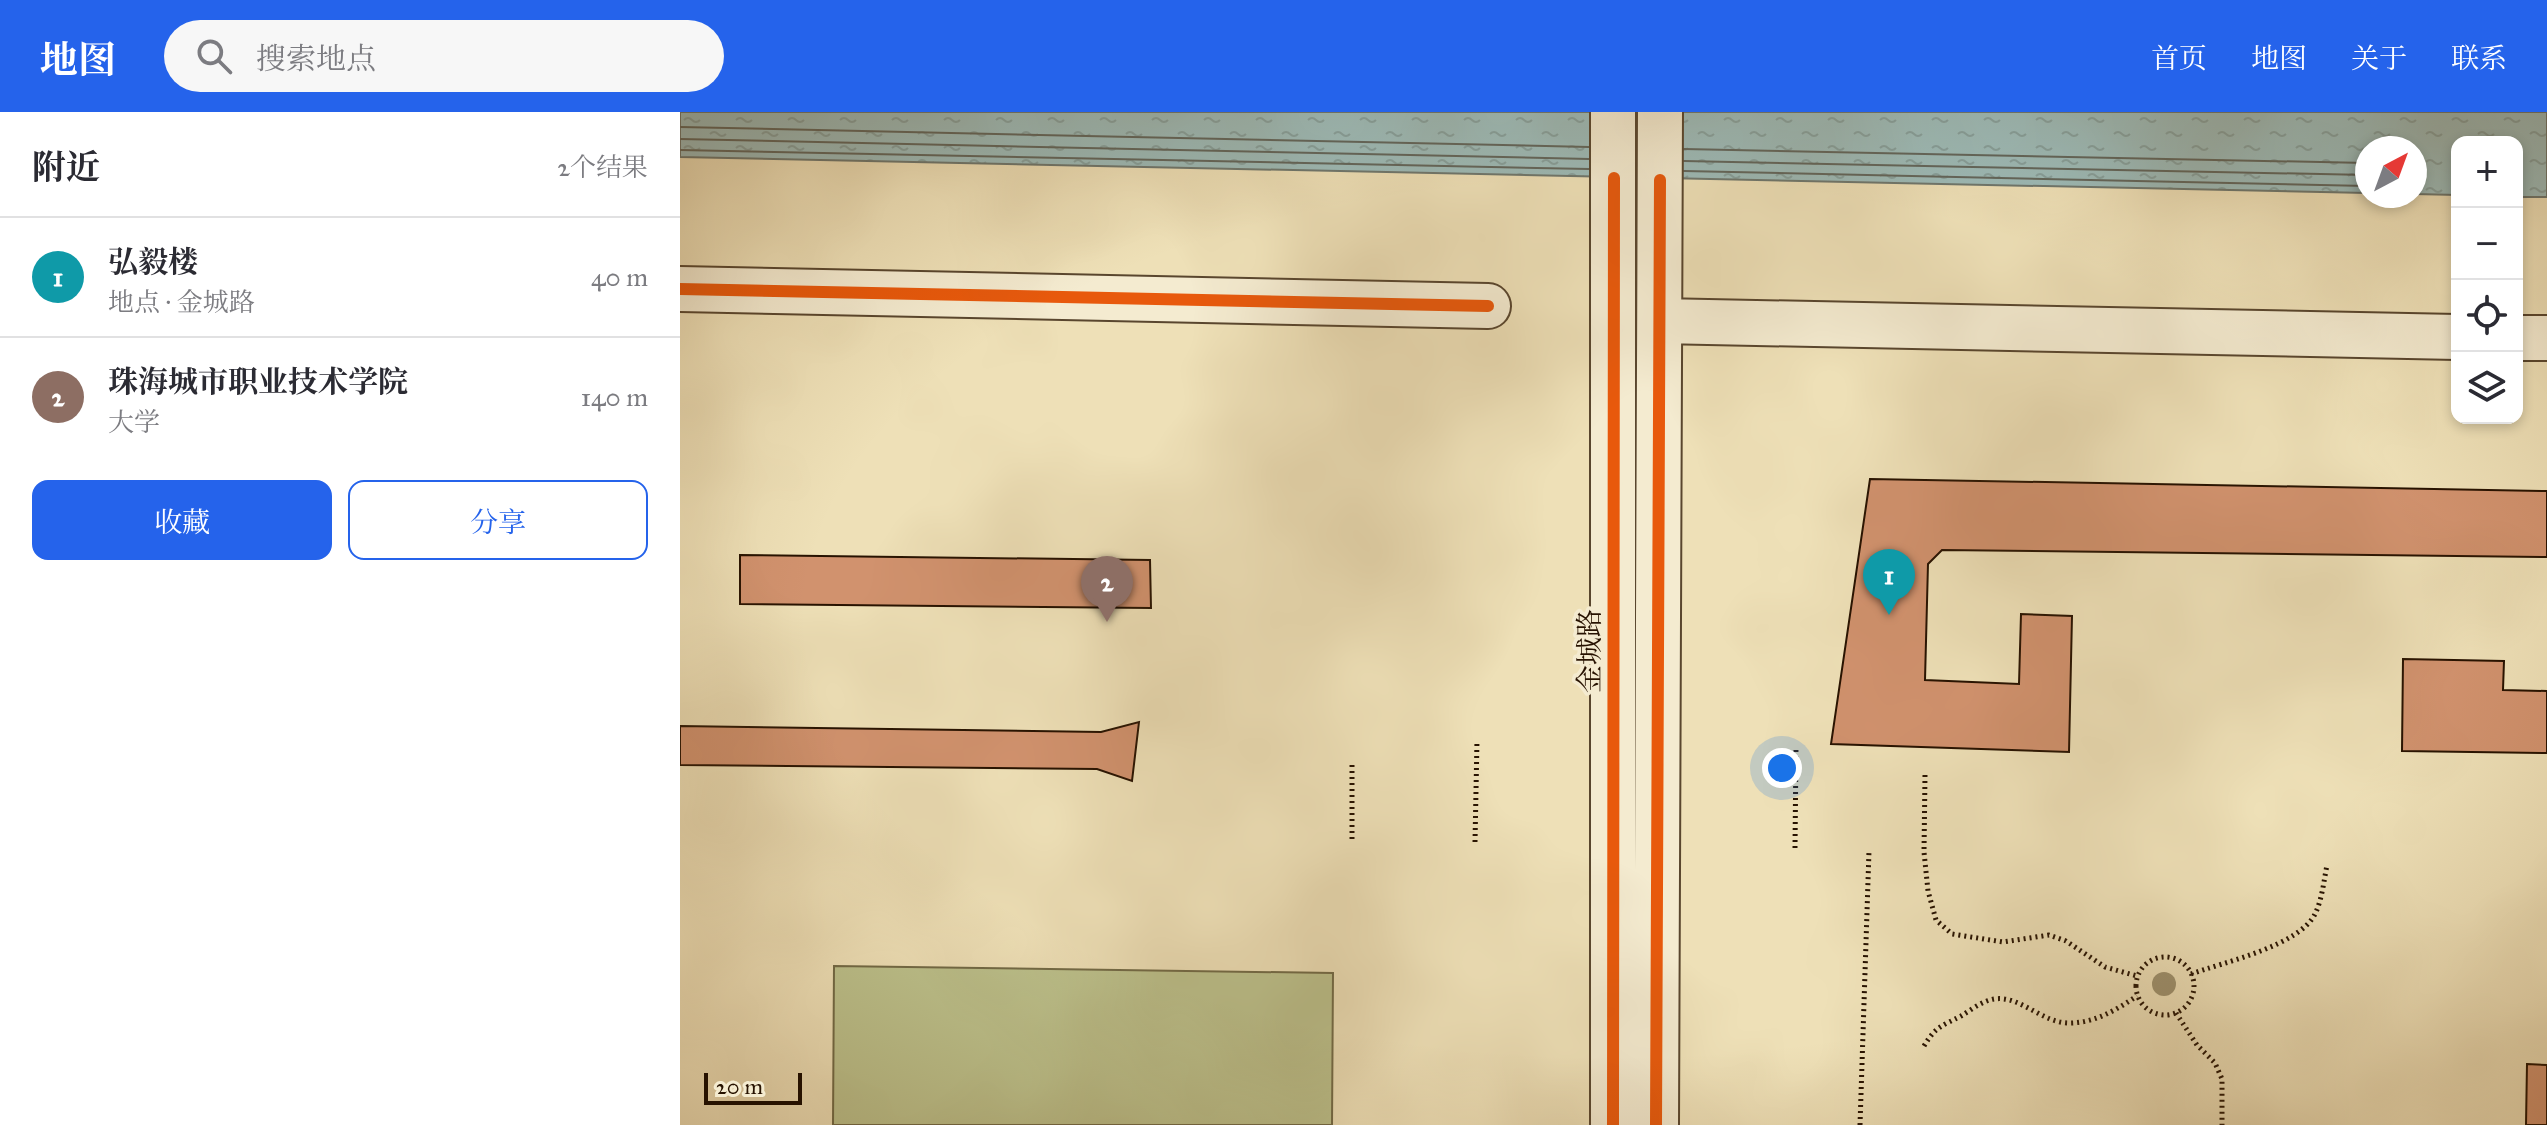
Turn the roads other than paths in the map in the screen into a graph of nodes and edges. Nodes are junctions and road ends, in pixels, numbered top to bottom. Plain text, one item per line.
1 (1613, 112) edge
2 (1660, 112) edge
3 (1614, 278) junction
4 (680, 289) edge
5 (1660, 300) junction
6 (1488, 306) dead end
7 (2451, 337) edge
8 (2523, 338) edge
9 (2547, 338) edge
10 (1613, 1125) edge
11 (1656, 1125) edge

1 - 3 street, 金城路
2 - 5 street
3 - 5 street
3 - 10 street, 金城路
4 - 6 street
5 - 7 street
5 - 11 street
8 - 9 street

